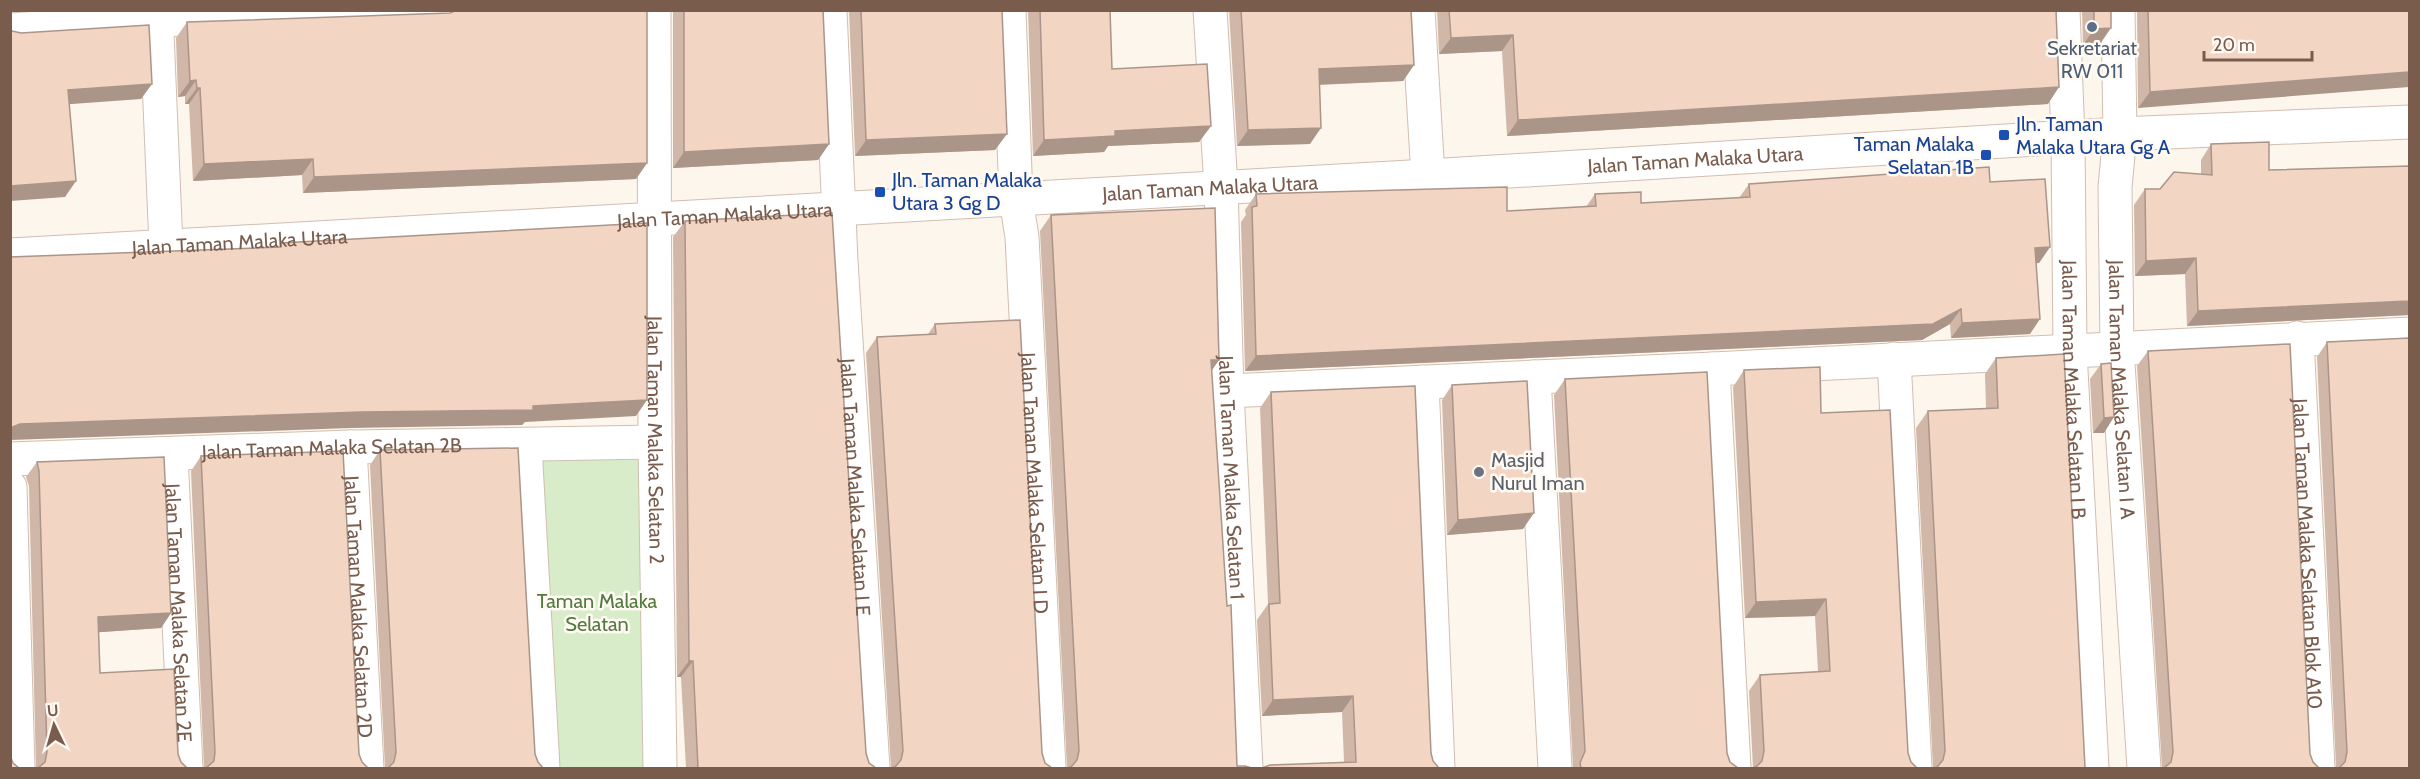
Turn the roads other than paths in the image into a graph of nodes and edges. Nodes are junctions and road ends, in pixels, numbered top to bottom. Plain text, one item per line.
1 (438, 10) edge
2 (654, 10) edge
3 (830, 10) edge
4 (1009, 10) edge
5 (1210, 10) edge
6 (1418, 10) edge
7 (2063, 10) edge
8 (2118, 10) edge
9 (285, 13) edge
10 (157, 15) edge
11 (10, 30) edge
12 (2409, 122) edge
13 (2120, 134) junction
14 (2068, 138) junction
15 (1428, 176) junction
16 (1221, 187) junction
17 (1016, 199) junction
18 (840, 208) junction
19 (654, 219) junction
20 (166, 246) junction
21 (10, 255) edge
22 (2409, 334) edge
23 (2297, 338) junction
24 (2117, 348) junction
25 (2070, 351) junction
26 (1894, 359) junction
27 (1713, 369) junction
28 (1534, 377) junction
29 (1422, 382) junction
30 (1227, 391) junction
31 (655, 442) junction
32 (525, 446) junction
33 (350, 447) junction
34 (171, 455) junction
35 (10, 459) edge
36 (10, 487) edge
37 (18, 768) edge
38 (186, 768) edge
39 (367, 768) edge
40 (543, 768) edge
41 (660, 768) edge
42 (873, 768) edge
43 (1049, 768) edge
44 (1246, 768) edge
45 (1438, 768) edge
46 (1555, 768) edge
47 (1734, 768) edge
48 (1915, 768) edge
49 (2092, 768) edge
50 (2144, 768) edge
51 (2318, 768) edge

1 - 9 street
2 - 19 street, Jalan Taman Malaka Selatan 2
3 - 18 street, Jalan Taman Malaka Selatan I E
4 - 17 street, Jalan Taman Malaka Selatan I D
5 - 16 street, Jalan Taman Malaka Selatan 1
6 - 15 street
7 - 14 street, Jalan Taman Malaka Selatan I B
8 - 13 street, Jalan Taman Malaka Selatan I A
9 - 10 street
10 - 11 street
10 - 20 street
12 - 13 street, Jalan Taman Malaka Utara
13 - 14 street, Jalan Taman Malaka Utara
13 - 24 street, Jalan Taman Malaka Selatan I A
14 - 15 street, Jalan Taman Malaka Utara
14 - 25 street, Jalan Taman Malaka Selatan I B
15 - 16 street, Jalan Taman Malaka Utara
16 - 17 street, Jalan Taman Malaka Utara
16 - 30 street, Jalan Taman Malaka Selatan 1
17 - 18 street, Jalan Taman Malaka Utara
17 - 43 street, Jalan Taman Malaka Selatan I D
18 - 19 street, Jalan Taman Malaka Utara
18 - 42 street, Jalan Taman Malaka Selatan I E
19 - 20 street, Jalan Taman Malaka Utara
19 - 31 street, Jalan Taman Malaka Selatan 2
20 - 21 street, Jalan Taman Malaka Utara
22 - 23 street
23 - 24 street
23 - 51 street, Jalan Taman Malaka Selatan Blok A10
24 - 25 street
24 - 50 street, Jalan Taman Malaka Selatan I A
25 - 26 street
25 - 49 street, Jalan Taman Malaka Selatan I B
26 - 27 street
26 - 48 street
27 - 28 street
27 - 47 street
28 - 29 street
28 - 46 street
29 - 30 street
29 - 45 street
30 - 44 street, Jalan Taman Malaka Selatan 1
31 - 32 street, Jalan Taman Malaka Selatan 2B
31 - 41 street, Jalan Taman Malaka Selatan 2
32 - 33 street, Jalan Taman Malaka Selatan 2B
32 - 40 street
33 - 34 street, Jalan Taman Malaka Selatan 2B
33 - 39 street, Jalan Taman Malaka Selatan 2D
34 - 35 street, Jalan Taman Malaka Selatan 2B
34 - 38 street, Jalan Taman Malaka Selatan 2E
36 - 37 street

